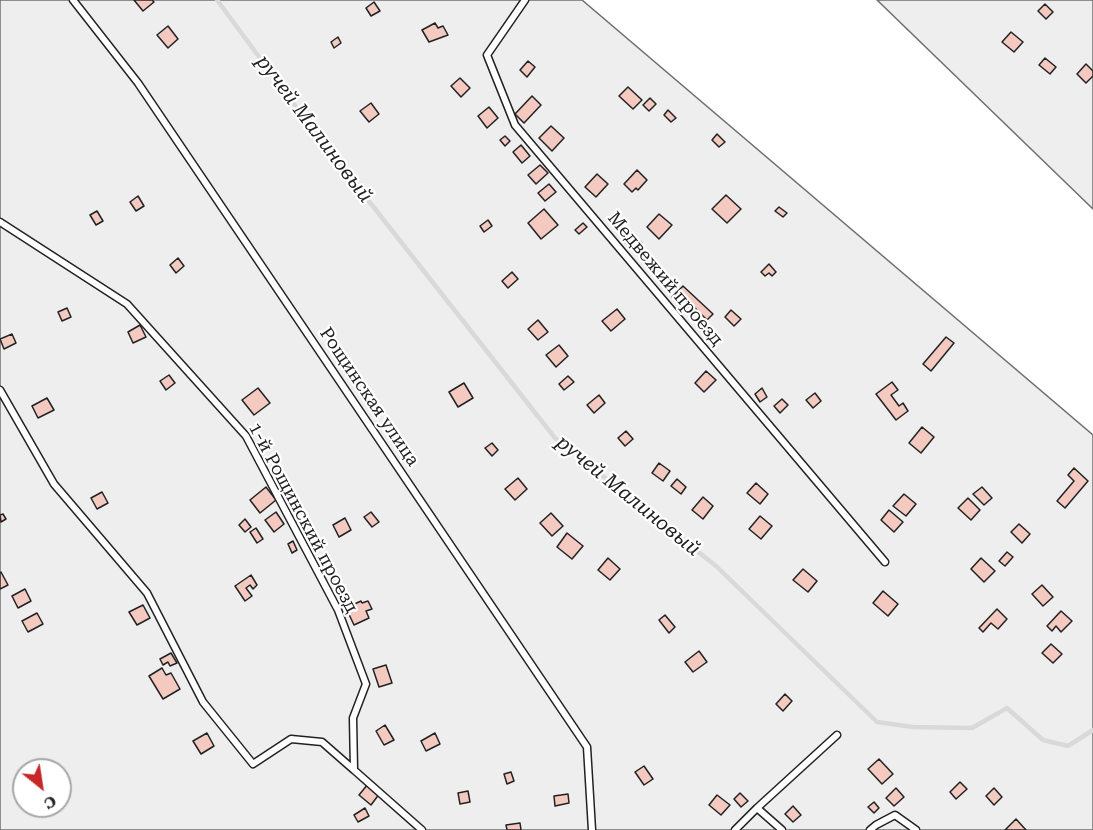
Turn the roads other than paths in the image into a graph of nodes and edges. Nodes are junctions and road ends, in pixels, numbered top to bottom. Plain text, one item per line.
1 (73, 0) edge
2 (525, 0) edge
3 (0, 222) edge
4 (0, 390) edge
5 (885, 562) dead end
6 (837, 735) dead end
7 (354, 770) junction
8 (757, 808) junction
9 (422, 830) edge
10 (592, 830) edge
11 (735, 830) edge
12 (782, 830) edge
13 (870, 830) edge
14 (916, 830) edge

1 - 10 lane, Рощинская улица
2 - 5 lane, Медвежий проезд
3 - 7 lane, 1-й Рощинский проезд
4 - 7 lane
6 - 8 lane
7 - 9 lane
8 - 11 lane
8 - 12 lane
13 - 14 lane

